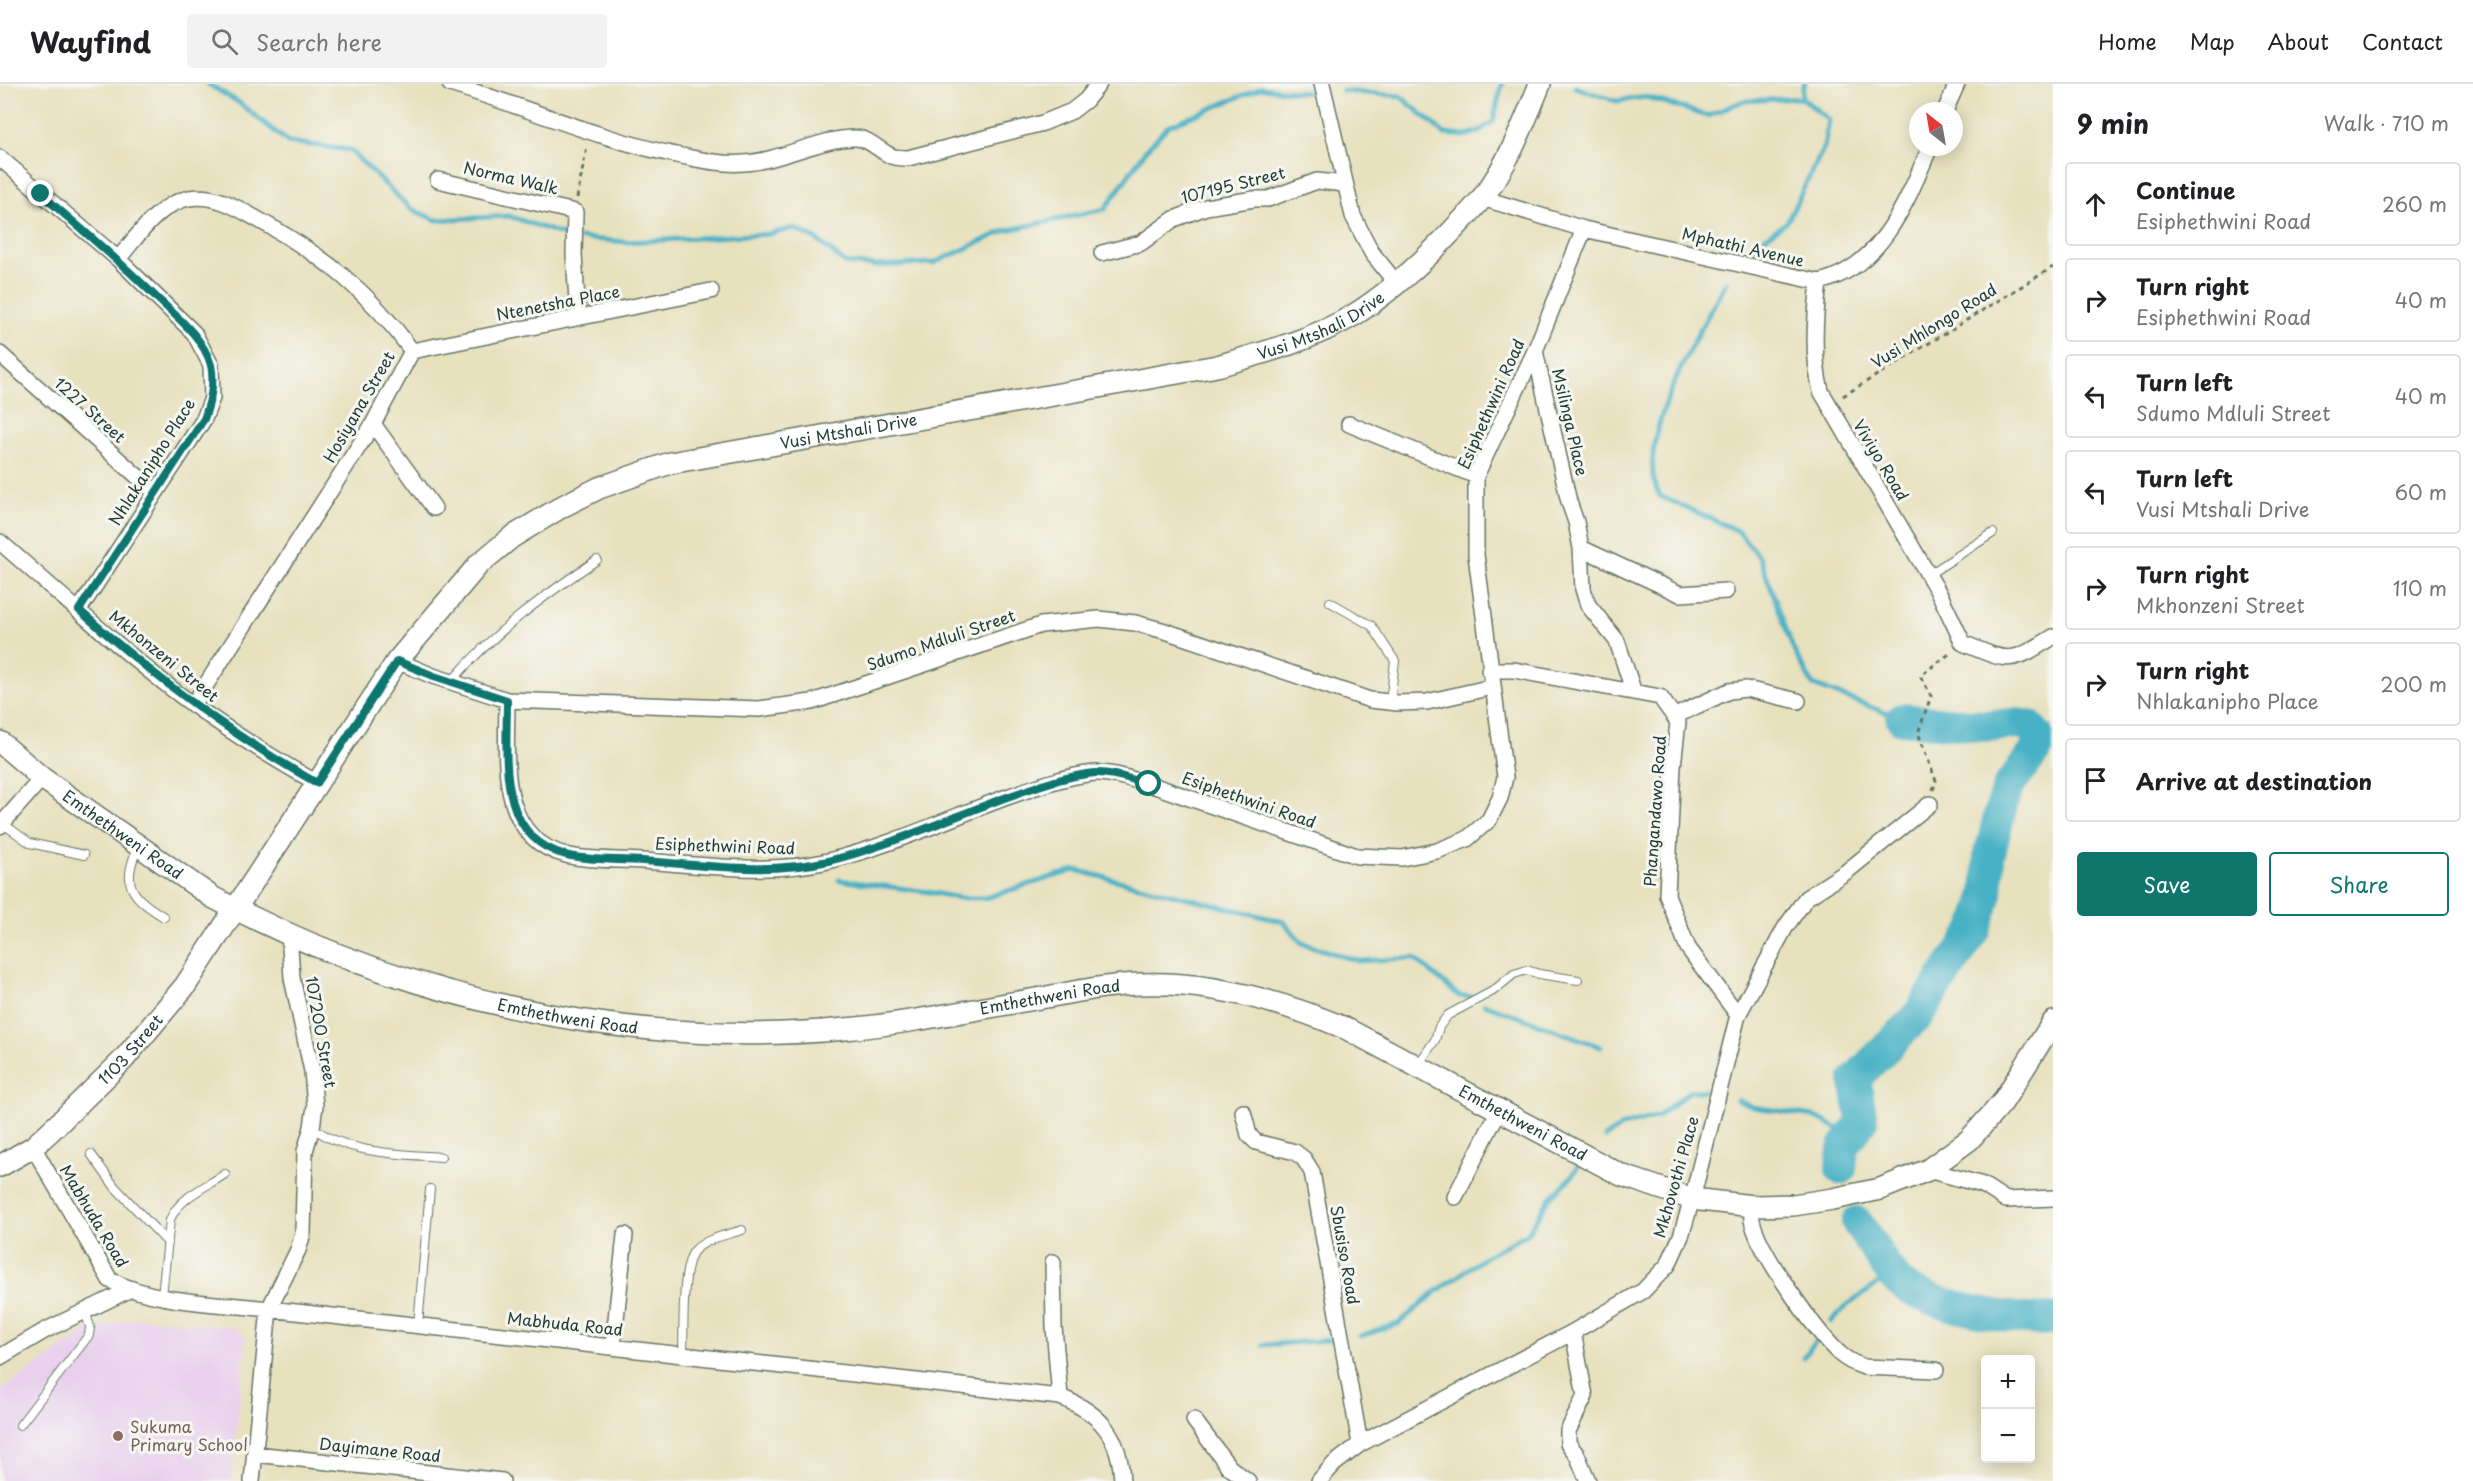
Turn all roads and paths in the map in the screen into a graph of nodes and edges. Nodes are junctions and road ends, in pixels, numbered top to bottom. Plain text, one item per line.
1 (450, 84) edge
2 (1099, 84) edge
3 (1322, 84) edge
4 (1539, 84) edge
5 (1957, 84) edge
6 (1949, 102) edge
7 (589, 132) junction
8 (1926, 156) edge
9 (0, 158) edge
10 (438, 180) dead end
11 (1345, 184) junction
12 (1482, 198) junction
13 (575, 212) junction
14 (1584, 229) junction
15 (1102, 253) dead end
16 (118, 259) junction
17 (2053, 267) edge
18 (1819, 282) junction
19 (1397, 284) junction
20 (711, 291) dead end
21 (578, 317) junction
22 (412, 351) junction
23 (1535, 351) junction
24 (0, 354) edge
25 (1827, 406) junction
26 (373, 424) junction
27 (1349, 424) dead end
28 (1476, 476) junction
29 (155, 492) junction
30 (434, 508) dead end
31 (1993, 534) dead end
32 (0, 542) edge
33 (1581, 548) junction
34 (597, 560) dead end
35 (1928, 575) junction
36 (1726, 591) dead end
37 (1330, 602) dead end
38 (79, 610) junction
39 (2053, 636) edge
40 (1963, 643) junction
41 (397, 661) junction
42 (1489, 670) junction
43 (451, 682) junction
44 (1492, 687) junction
45 (1633, 690) junction
46 (507, 700) junction
47 (1798, 701) dead end
48 (1390, 702) junction
49 (193, 705) junction
50 (1675, 716) junction
51 (0, 742) edge
52 (42, 778) junction
53 (317, 783) junction
54 (1925, 808) joint
55 (1, 825) edge
56 (138, 846) junction
57 (84, 855) dead end
58 (236, 909) junction
59 (164, 917) dead end
60 (289, 932) junction
61 (1578, 980) dead end
62 (1738, 1015) junction
63 (2053, 1022) edge
64 (1417, 1066) junction
65 (1499, 1110) junction
66 (1243, 1112) dead end
67 (312, 1127) junction
68 (33, 1147) junction
69 (91, 1154) dead end
70 (441, 1157) dead end
71 (0, 1166) edge
72 (1928, 1170) junction
73 (225, 1174) dead end
74 (430, 1190) dead end
75 (1455, 1197) dead end
76 (1692, 1198) junction
77 (2053, 1198) edge
78 (1753, 1206) junction
79 (742, 1230) dead end
80 (625, 1235) dead end
81 (168, 1243) junction
82 (1053, 1262) dead end
83 (129, 1290) junction
84 (162, 1296) junction
85 (269, 1309) junction
86 (85, 1311) junction
87 (418, 1325) junction
88 (1573, 1332) junction
89 (613, 1347) junction
90 (683, 1355) junction
91 (0, 1357) edge
92 (1936, 1370) dead end
93 (1060, 1397) junction
94 (1194, 1420) dead end
95 (20, 1425) dead end
96 (1360, 1444) junction
97 (255, 1454) junction
98 (252, 1481) edge
99 (502, 1481) edge
100 (1122, 1481) edge
101 (1248, 1481) edge
102 (1319, 1481) edge
103 (1588, 1481) edge

1 - 7 street
2 - 7 street
3 - 11 street
4 - 12 street, Vusi Mtshali Drive
5 - 6 street
7 - 13 path, Norma Walk
8 - 18 street, Mphathi Avenue
9 - 16 street, Nhlakanipho Place
10 - 13 street, Norma Walk
11 - 15 street, 107195 Street
11 - 19 street
12 - 14 street, Mphathi Avenue
12 - 19 street, Vusi Mtshali Drive
13 - 21 street, Norma Walk
14 - 18 street, Mphathi Avenue
14 - 23 street, Esiphethwini Road
16 - 22 street, Hosiyana Street
16 - 29 street, Nhlakanipho Place
17 - 25 path, Vusi Mhlongo Road
18 - 25 street, Viviyo Road
19 - 41 street, Vusi Mtshali Drive
20 - 21 street, Ntenetsha Place
21 - 22 street, Ntenetsha Place
22 - 26 street, Hosiyana Street
23 - 28 street, Esiphethwini Road
23 - 33 street, Msilinga Place
24 - 29 street, 1227 Street
25 - 35 street, Viviyo Road
26 - 30 street
26 - 49 street, Hosiyana Street
27 - 28 street
28 - 42 street, Esiphethwini Road
29 - 38 street, Nhlakanipho Place
31 - 35 lane
32 - 38 street, Mkhonzeni Street
33 - 36 street
33 - 45 street, Msilinga Place
34 - 43 lane
35 - 40 street, Viviyo Road
37 - 48 lane
38 - 49 street, Mkhonzeni Street
39 - 40 street
40 - 54 path
41 - 43 street, Sdumo Mdluli Street
41 - 53 street, Vusi Mtshali Drive
42 - 44 street, Esiphethwini Road
42 - 45 street, Phangandawo Road
43 - 46 street, Sdumo Mdluli Street
44 - 46 street, Esiphethwini Road
44 - 48 street, Sdumo Mdluli Street
45 - 50 street, Phangandawo Road
46 - 48 street, Sdumo Mdluli Street
47 - 50 street
49 - 53 street, Mkhonzeni Street
50 - 62 street, Phangandawo Road
51 - 52 street, Emthethweni Road
52 - 55 street
52 - 56 street, Emthethweni Road
53 - 58 street, Vusi Mtshali Drive
54 - 62 street, Mkhovothi Place
55 - 57 lane
56 - 58 street, Emthethweni Road
56 - 59 lane
58 - 60 street, Emthethweni Road
58 - 68 street, 1103 Street
60 - 64 street, Emthethweni Road
60 - 67 street, 107200 Street
61 - 64 lane
62 - 76 street, Mkhovothi Place
63 - 72 street, Emthethweni Road
64 - 65 street, Emthethweni Road
65 - 75 street
65 - 76 street, Emthethweni Road
66 - 96 street, Sbusiso Road
67 - 70 lane
67 - 85 street, 107200 Street
68 - 71 street, 1103 Street
68 - 83 street, Mabhuda Road
69 - 81 lane
72 - 77 street
72 - 78 street, Emthethweni Road
73 - 81 lane
74 - 87 lane
76 - 78 street, Emthethweni Road
76 - 88 street, Mkhovothi Place
78 - 92 street
79 - 90 lane
80 - 89 street
81 - 84 lane
82 - 93 street
83 - 84 street, Mabhuda Road
83 - 86 street
84 - 85 street, Mabhuda Road
85 - 87 street, Mabhuda Road
85 - 97 street
86 - 91 street
86 - 95 lane
87 - 89 street, Mabhuda Road
88 - 96 street, Mkhovothi Place
88 - 103 street
89 - 90 street, Mabhuda Road
90 - 93 street, Mabhuda Road
93 - 100 street, Mabhuda Road
94 - 101 street
96 - 102 street, Mkhovothi Place
97 - 98 street
97 - 99 street, Dayimane Road

